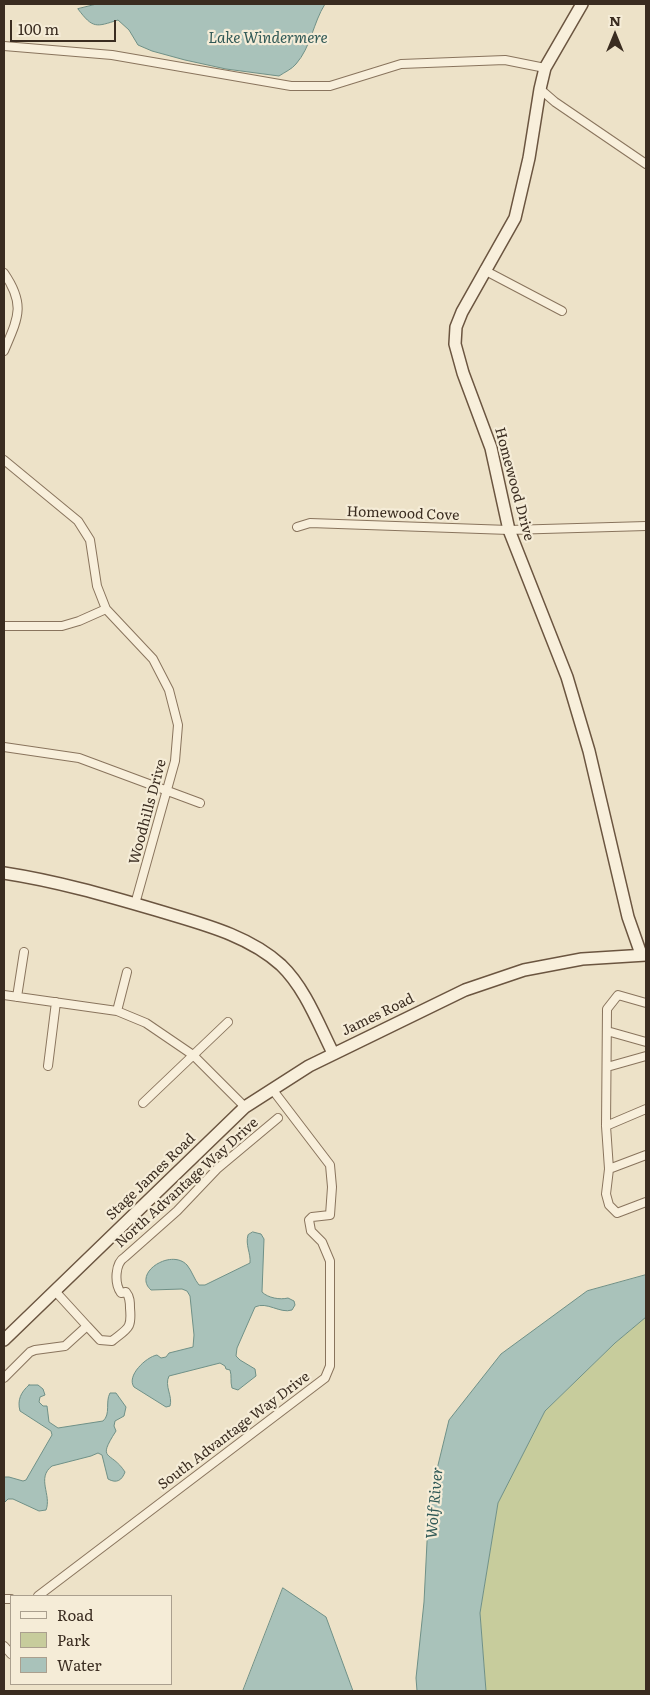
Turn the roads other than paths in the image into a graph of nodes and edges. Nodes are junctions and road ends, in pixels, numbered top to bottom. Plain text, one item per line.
1 (582, 4) edge
2 (4, 46) edge
3 (545, 68) junction
4 (540, 89) junction
5 (646, 164) edge
6 (484, 270) junction
7 (4, 273) edge
8 (562, 311) dead end
9 (4, 351) edge
10 (4, 460) edge
11 (297, 526) dead end
12 (646, 526) edge
13 (509, 530) junction
14 (106, 609) junction
15 (4, 626) edge
16 (4, 747) edge
17 (168, 792) junction
18 (200, 803) dead end
19 (4, 873) edge
20 (135, 904) junction
21 (24, 952) dead end
22 (643, 955) edge
23 (127, 972) dead end
24 (4, 995) edge
25 (18, 997) junction
26 (56, 1002) junction
27 (646, 1003) edge
28 (117, 1011) junction
29 (228, 1022) dead end
30 (606, 1031) junction
31 (646, 1042) edge
32 (333, 1053) junction
33 (193, 1055) junction
34 (646, 1056) edge
35 (48, 1066) dead end
36 (607, 1067) junction
37 (272, 1089) junction
38 (144, 1103) dead end
39 (245, 1107) junction
40 (646, 1109) edge
41 (278, 1118) dead end
42 (606, 1126) junction
43 (646, 1155) edge
44 (609, 1169) junction
45 (646, 1202) edge
46 (55, 1291) junction
47 (87, 1326) junction
48 (4, 1340) edge
49 (4, 1378) edge
50 (39, 1595) edge

1 - 3 street, Homewood Drive
2 - 3 street
3 - 4 street, Homewood Drive
4 - 5 street
4 - 6 street, Homewood Drive
6 - 8 street
6 - 13 street, Homewood Drive
7 - 9 street
10 - 14 street, Woodhills Drive
11 - 13 street, Homewood Cove
12 - 13 street, Homewood Cove
13 - 22 street, Homewood Drive
14 - 15 street
14 - 17 street, Woodhills Drive
16 - 17 street
17 - 18 street
17 - 20 street, Woodhills Drive
19 - 20 street, James Road
20 - 32 street, James Road
21 - 25 street
22 - 32 street, James Road
23 - 28 street
24 - 25 street
25 - 26 street
26 - 28 street
26 - 35 street
27 - 30 street
28 - 33 street
29 - 33 street
30 - 31 street
30 - 36 street
32 - 37 street, Stage James Road
33 - 38 street
33 - 39 street
34 - 36 street
36 - 42 street
37 - 39 street, Stage James Road
37 - 50 street, South Advantage Way Drive
39 - 46 street, Stage James Road
40 - 42 street
41 - 47 street, North Advantage Way Drive
42 - 44 street
43 - 44 street
44 - 45 street
46 - 47 street, North Advantage Way Drive
46 - 48 street, Stage James Road
47 - 49 street

